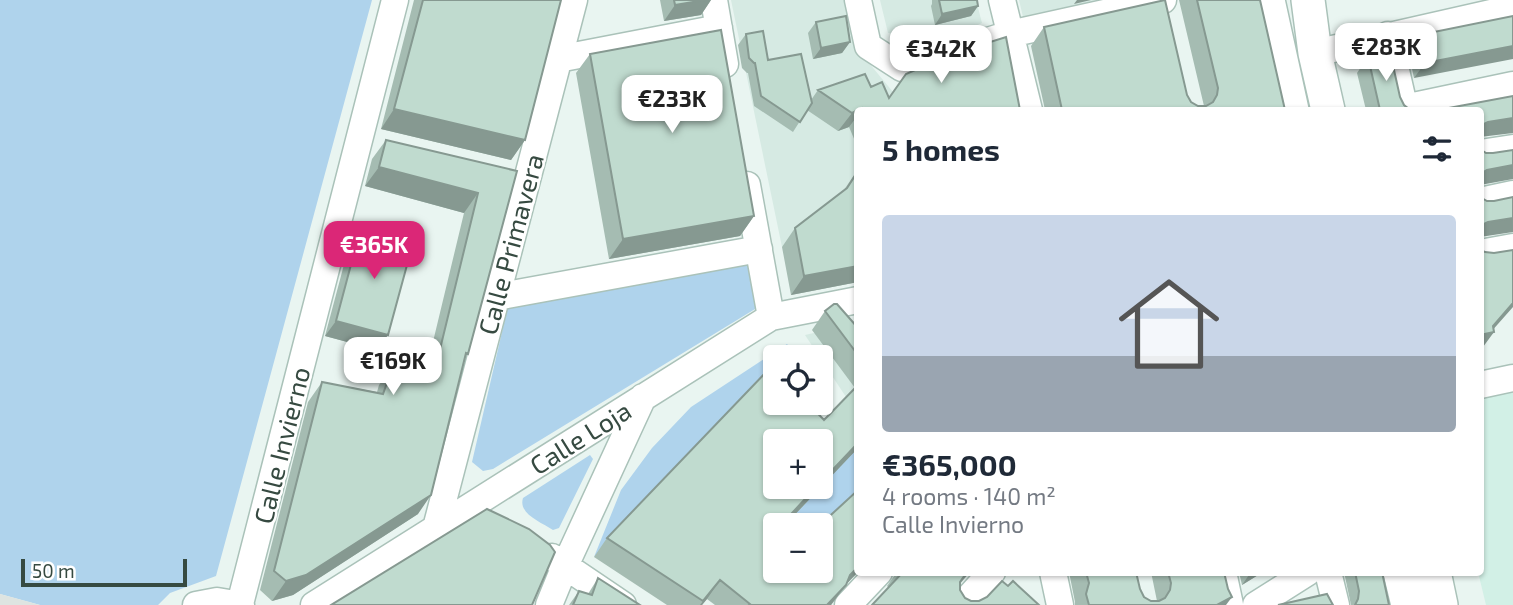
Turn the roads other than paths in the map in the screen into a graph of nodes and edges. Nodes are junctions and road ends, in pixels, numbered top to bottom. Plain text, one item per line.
1 (395, 0) edge
2 (574, 0) edge
3 (714, 0) edge
4 (858, 0) edge
5 (1002, 0) edge
6 (1268, 0) edge
7 (1308, 0) edge
8 (1165, 8) edge
9 (1513, 8) edge
10 (1451, 10) edge
11 (719, 28) junction
12 (1010, 34) junction
13 (1388, 35) junction
14 (1315, 53) junction
15 (558, 59) junction
16 (1513, 85) edge
17 (730, 93) edge
18 (1028, 107) edge
19 (1291, 107) edge
20 (1327, 107) edge
21 (1405, 107) edge
22 (1414, 107) edge
23 (359, 139) junction
24 (385, 146) edge
25 (1513, 148) edge
26 (1484, 152) edge
27 (742, 158) edge
28 (501, 173) edge
29 (527, 180) junction
30 (1513, 194) edge
31 (1484, 200) edge
32 (1513, 247) edge
33 (759, 249) junction
34 (1484, 252) edge
35 (496, 297) junction
36 (854, 301) edge
37 (771, 317) junction
38 (1513, 377) edge
39 (1484, 384) edge
40 (643, 397) junction
41 (478, 502) junction
42 (499, 518) edge
43 (436, 528) junction
44 (532, 542) edge
45 (565, 566) junction
46 (874, 576) edge
47 (988, 576) edge
48 (1054, 576) edge
49 (1224, 576) edge
50 (1297, 576) edge
51 (1329, 576) edge
52 (1401, 576) edge
53 (1435, 576) edge
54 (197, 605) edge
55 (241, 605) edge
56 (314, 605) edge
57 (549, 605) edge
58 (622, 605) edge
59 (848, 605) edge
60 (962, 605) edge
61 (1060, 605) edge
62 (1230, 605) edge
63 (1256, 605) edge
64 (1336, 605) edge
65 (1408, 605) edge
66 (1441, 605) edge

1 - 23 street, Calle Invierno
2 - 15 street, Calle Primavera
3 - 11 street
4 - 12 street
5 - 12 street
6 - 19 street
7 - 14 street
8 - 12 street
9 - 10 street
10 - 13 street
11 - 15 street
11 - 17 street
12 - 18 street
13 - 14 street
13 - 21 street
14 - 20 street
15 - 29 street, Calle Primavera
16 - 22 street
23 - 24 street
23 - 55 street, Calle Invierno
25 - 26 street
27 - 33 street
28 - 29 street
29 - 35 street, Calle Primavera
30 - 31 street
32 - 34 street
33 - 35 street
33 - 37 street
35 - 43 street, Calle Primavera
36 - 37 street, Calle Loja
37 - 40 street, Calle Loja
38 - 39 street
40 - 41 street, Calle Loja
40 - 45 street
41 - 42 street
41 - 43 street, Calle Loja
43 - 56 street, Calle Loja
44 - 45 street
45 - 57 street
45 - 58 street
46 - 59 street
47 - 60 street
48 - 61 street
49 - 62 street
50 - 63 street
51 - 64 street
52 - 65 street
53 - 66 street
54 - 55 street

